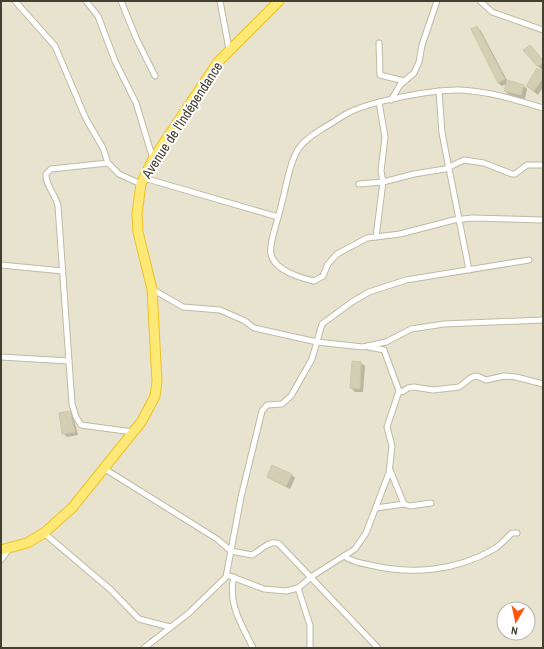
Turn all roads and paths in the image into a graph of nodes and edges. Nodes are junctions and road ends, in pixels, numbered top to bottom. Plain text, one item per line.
1 (15, 1) edge
2 (86, 1) edge
3 (121, 1) edge
4 (220, 1) edge
5 (279, 1) edge
6 (437, 1) edge
7 (480, 1) edge
8 (543, 30) edge
9 (379, 43) dead end
10 (229, 50) junction
11 (155, 76) dead end
12 (404, 81) junction
13 (439, 91) junction
14 (391, 100) junction
15 (379, 102) junction
16 (543, 108) edge
17 (153, 159) junction
18 (108, 163) junction
19 (543, 165) edge
20 (449, 168) junction
21 (143, 181) junction
22 (383, 182) junction
23 (358, 184) dead end
24 (278, 217) junction
25 (459, 219) junction
26 (543, 220) edge
27 (376, 237) junction
28 (529, 260) dead end
29 (1, 265) edge
30 (63, 270) junction
31 (469, 270) junction
32 (152, 289) junction
33 (543, 320) edge
34 (389, 340) junction
35 (317, 342) junction
36 (366, 346) junction
37 (384, 352) junction
38 (1, 357) edge
39 (69, 361) junction
40 (543, 384) edge
41 (399, 391) junction
42 (133, 432) junction
43 (105, 469) junction
44 (389, 469) junction
45 (431, 503) dead end
46 (404, 504) junction
47 (376, 508) junction
48 (44, 533) junction
49 (517, 533) dead end
50 (5, 549) edge
51 (231, 551) junction
52 (344, 556) junction
53 (1, 560) edge
54 (227, 575) junction
55 (234, 577) junction
56 (311, 578) junction
57 (298, 588) junction
58 (170, 627) junction
59 (144, 648) edge
60 (253, 648) edge
61 (310, 648) edge
62 (378, 648) edge

1 - 18 street
2 - 17 street
3 - 11 street
4 - 10 street
5 - 10 highway, Avenue de l'Indépendance
6 - 12 street
7 - 8 street
9 - 12 street
10 - 17 highway, Avenue de l'Indépendance
12 - 14 street
13 - 14 street
13 - 16 street
13 - 20 street
14 - 15 street
15 - 22 street
15 - 24 street
17 - 21 highway, Avenue de l'Indépendance
18 - 21 street
18 - 30 street
19 - 20 street
20 - 22 street
20 - 25 street
21 - 24 street
21 - 32 highway, Avenue de l'Indépendance
22 - 23 street
22 - 27 street
24 - 27 street
25 - 26 street
25 - 27 street
25 - 31 street
28 - 31 street
29 - 30 street
30 - 39 street
31 - 35 street
32 - 35 street
32 - 42 highway, Avenue de l'Indépendance
33 - 34 street
34 - 36 street
34 - 37 street
35 - 36 street
35 - 51 street
36 - 37 street
37 - 41 street
38 - 39 street
39 - 42 street
40 - 41 street
41 - 44 street
42 - 43 highway, Avenue de l'Indépendance
43 - 48 highway, Avenue de l'Indépendance
43 - 51 street
44 - 46 street
44 - 47 street
45 - 46 street
46 - 47 street
47 - 52 street
48 - 50 highway, Avenue de l'Indépendance
48 - 58 street
49 - 52 street
50 - 53 street
51 - 54 street
51 - 56 street
52 - 56 street
54 - 55 street
54 - 58 street
55 - 57 street
55 - 60 street
56 - 57 street
56 - 62 street
57 - 61 street
58 - 59 street

